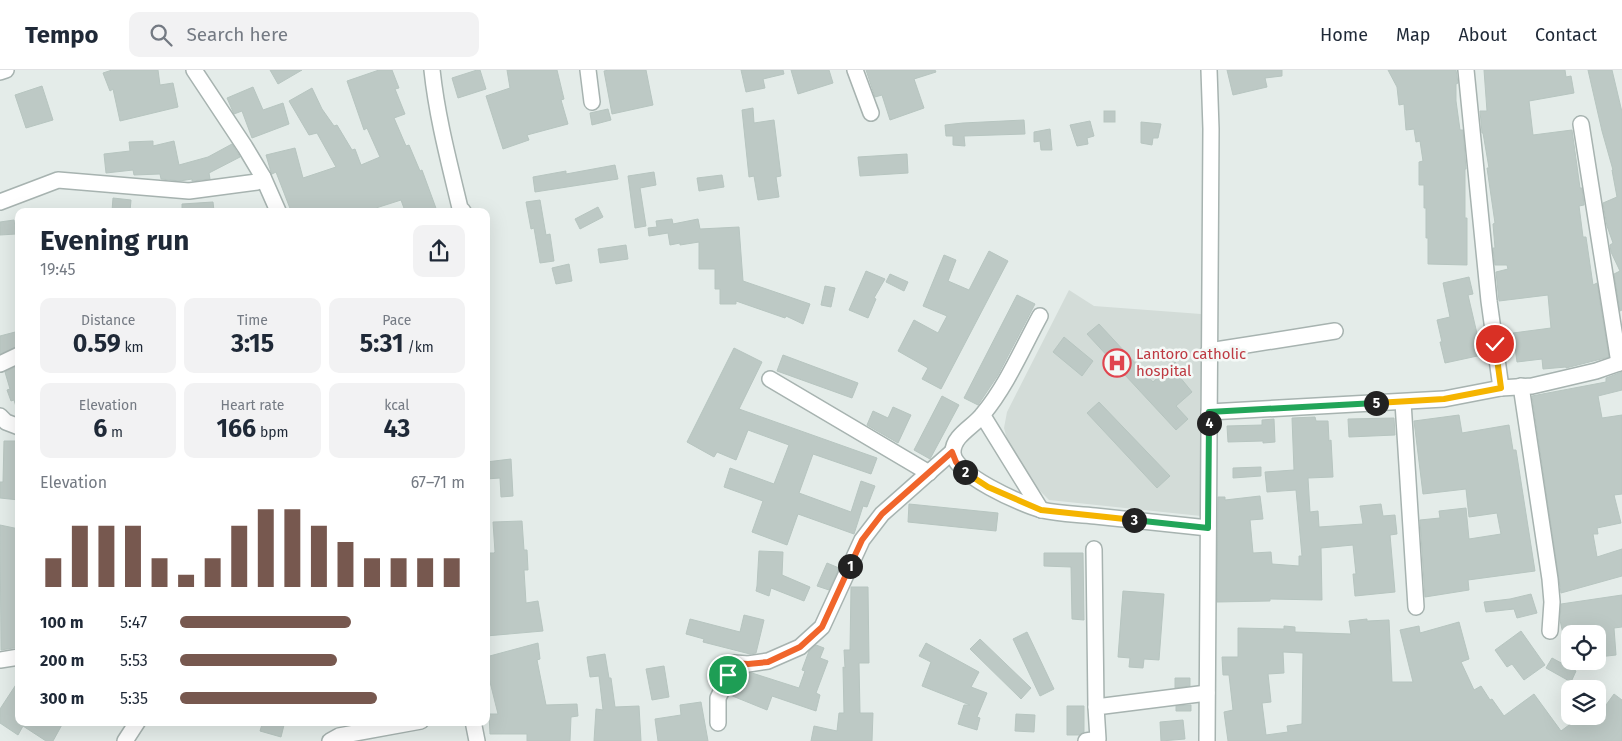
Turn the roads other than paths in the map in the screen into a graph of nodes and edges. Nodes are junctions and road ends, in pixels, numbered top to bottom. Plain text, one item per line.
1 (6, 70) edge
2 (432, 70) edge
3 (588, 70) edge
4 (855, 70) edge
5 (1209, 70) edge
6 (1466, 70) edge
7 (0, 72) edge
8 (202, 73) edge
9 (592, 102) dead end
10 (871, 113) dead end
11 (1581, 124) dead end
12 (263, 177) junction
13 (0, 202) edge
14 (277, 208) edge
15 (458, 208) edge
16 (1040, 316) dead end
17 (1335, 331) dead end
18 (1209, 351) junction
19 (15, 357) edge
20 (1620, 362) edge
21 (0, 364) edge
22 (770, 379) dead end
23 (1521, 386) junction
24 (1501, 388) junction
25 (1403, 402) junction
26 (1209, 412) junction
27 (0, 416) edge
28 (983, 416) junction
29 (15, 425) edge
30 (952, 452) junction
31 (929, 473) junction
32 (1041, 510) junction
33 (1208, 528) junction
34 (1094, 549) dead end
35 (1416, 607) dead end
36 (1550, 631) dead end
37 (15, 658) edge
38 (0, 660) edge
39 (1207, 692) junction
40 (1096, 707) junction
41 (718, 723) dead end
42 (135, 726) edge
43 (394, 726) edge
44 (473, 726) edge
45 (1094, 740) edge
46 (125, 741) edge
47 (330, 741) edge
48 (477, 741) edge
49 (1207, 741) edge

1 - 7 street
2 - 15 street
3 - 9 street
4 - 10 street
5 - 18 street
6 - 24 street
8 - 12 street
11 - 20 street
12 - 13 street
12 - 14 street
16 - 28 street
17 - 18 street
18 - 26 street
19 - 21 street
20 - 23 street
22 - 31 street
23 - 24 street
23 - 36 street
24 - 25 street
25 - 26 street
25 - 35 street
26 - 33 street
27 - 29 street
28 - 30 street
28 - 32 street
30 - 31 street
30 - 32 street
31 - 41 street
32 - 33 street
33 - 39 street
34 - 40 street
37 - 38 street
39 - 40 street
39 - 49 street
40 - 45 street
42 - 46 street
43 - 47 street
44 - 48 street

